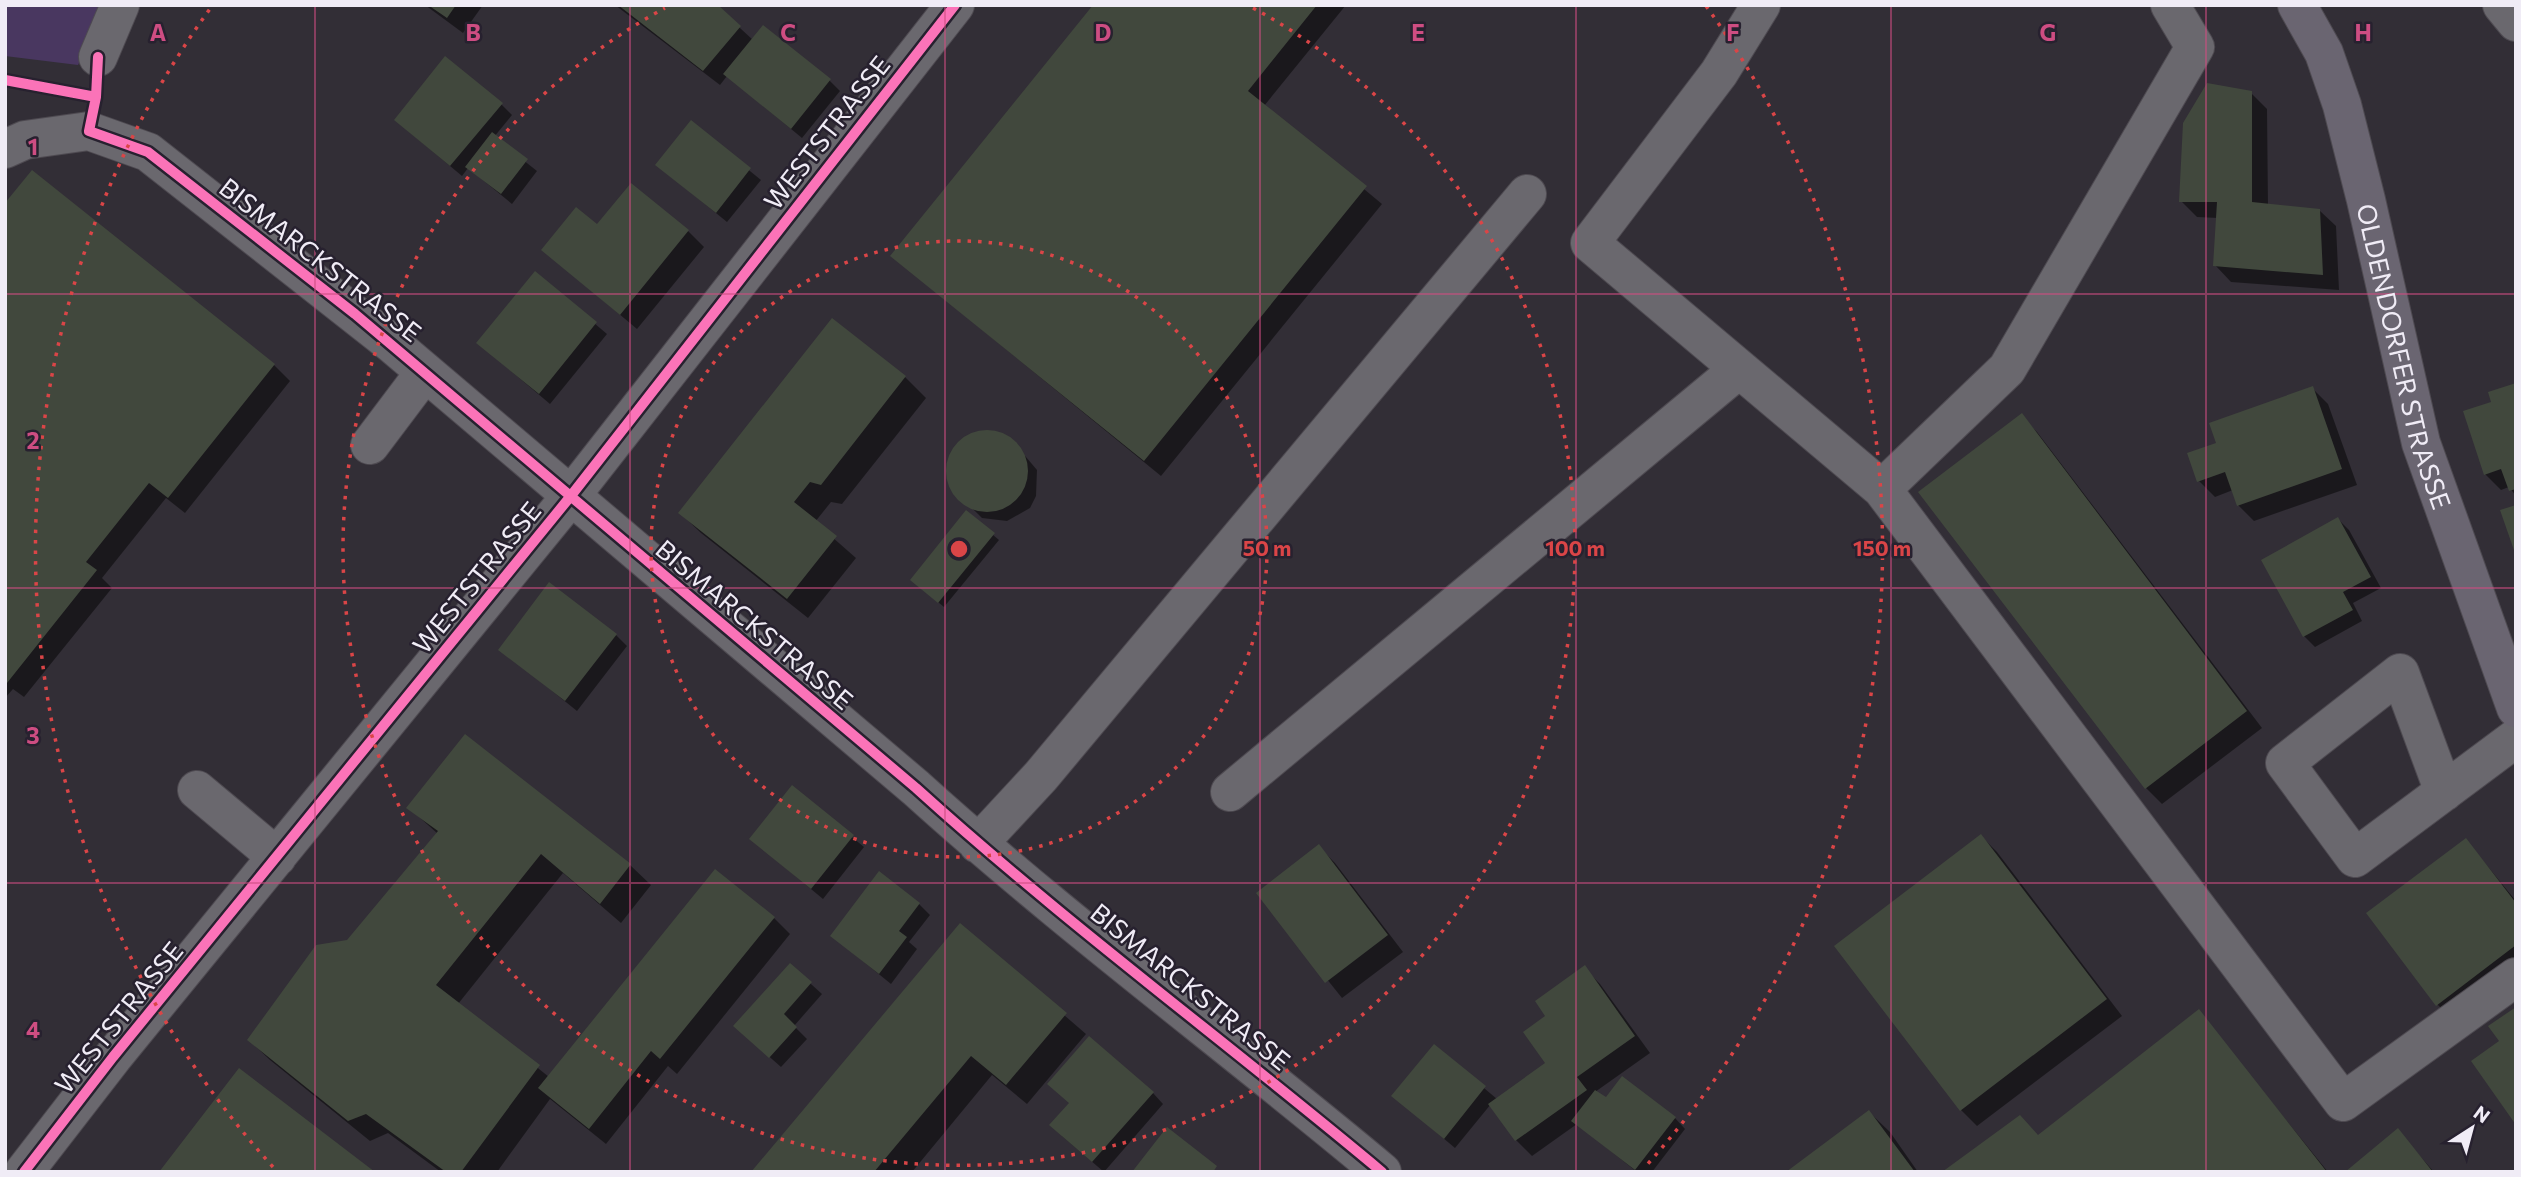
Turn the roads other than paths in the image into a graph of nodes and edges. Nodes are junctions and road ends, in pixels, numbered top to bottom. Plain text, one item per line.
1 (120, 5) edge
2 (955, 5) edge
3 (1761, 5) edge
4 (2170, 5) edge
5 (2297, 5) edge
6 (2502, 5) edge
7 (2516, 22) edge
8 (98, 57) dead end
9 (5, 149) edge
10 (1527, 194) dead end
11 (1738, 370) junction
12 (425, 372) junction
13 (370, 445) dead end
14 (1882, 489) junction
15 (570, 498) junction
16 (2516, 708) edge
17 (2516, 738) edge
18 (197, 790) dead end
19 (1230, 792) dead end
20 (2444, 792) junction
21 (978, 844) junction
22 (277, 857) junction
23 (2516, 977) edge
24 (24, 1172) edge
25 (1382, 1172) edge

1 - 8 street
2 - 15 street, WESTSTRASSE
3 - 11 street
4 - 14 street
5 - 16 main road, OLDENDORFER STRASSE
6 - 7 street
9 - 12 street, BISMARCKSTRASSE
10 - 21 street
11 - 14 street
11 - 19 street
12 - 13 street
12 - 15 street, BISMARCKSTRASSE
14 - 23 street
15 - 21 street, BISMARCKSTRASSE
15 - 22 street, WESTSTRASSE
17 - 20 street
18 - 22 street
20 - 20 street
21 - 25 street, BISMARCKSTRASSE
22 - 24 street, WESTSTRASSE

